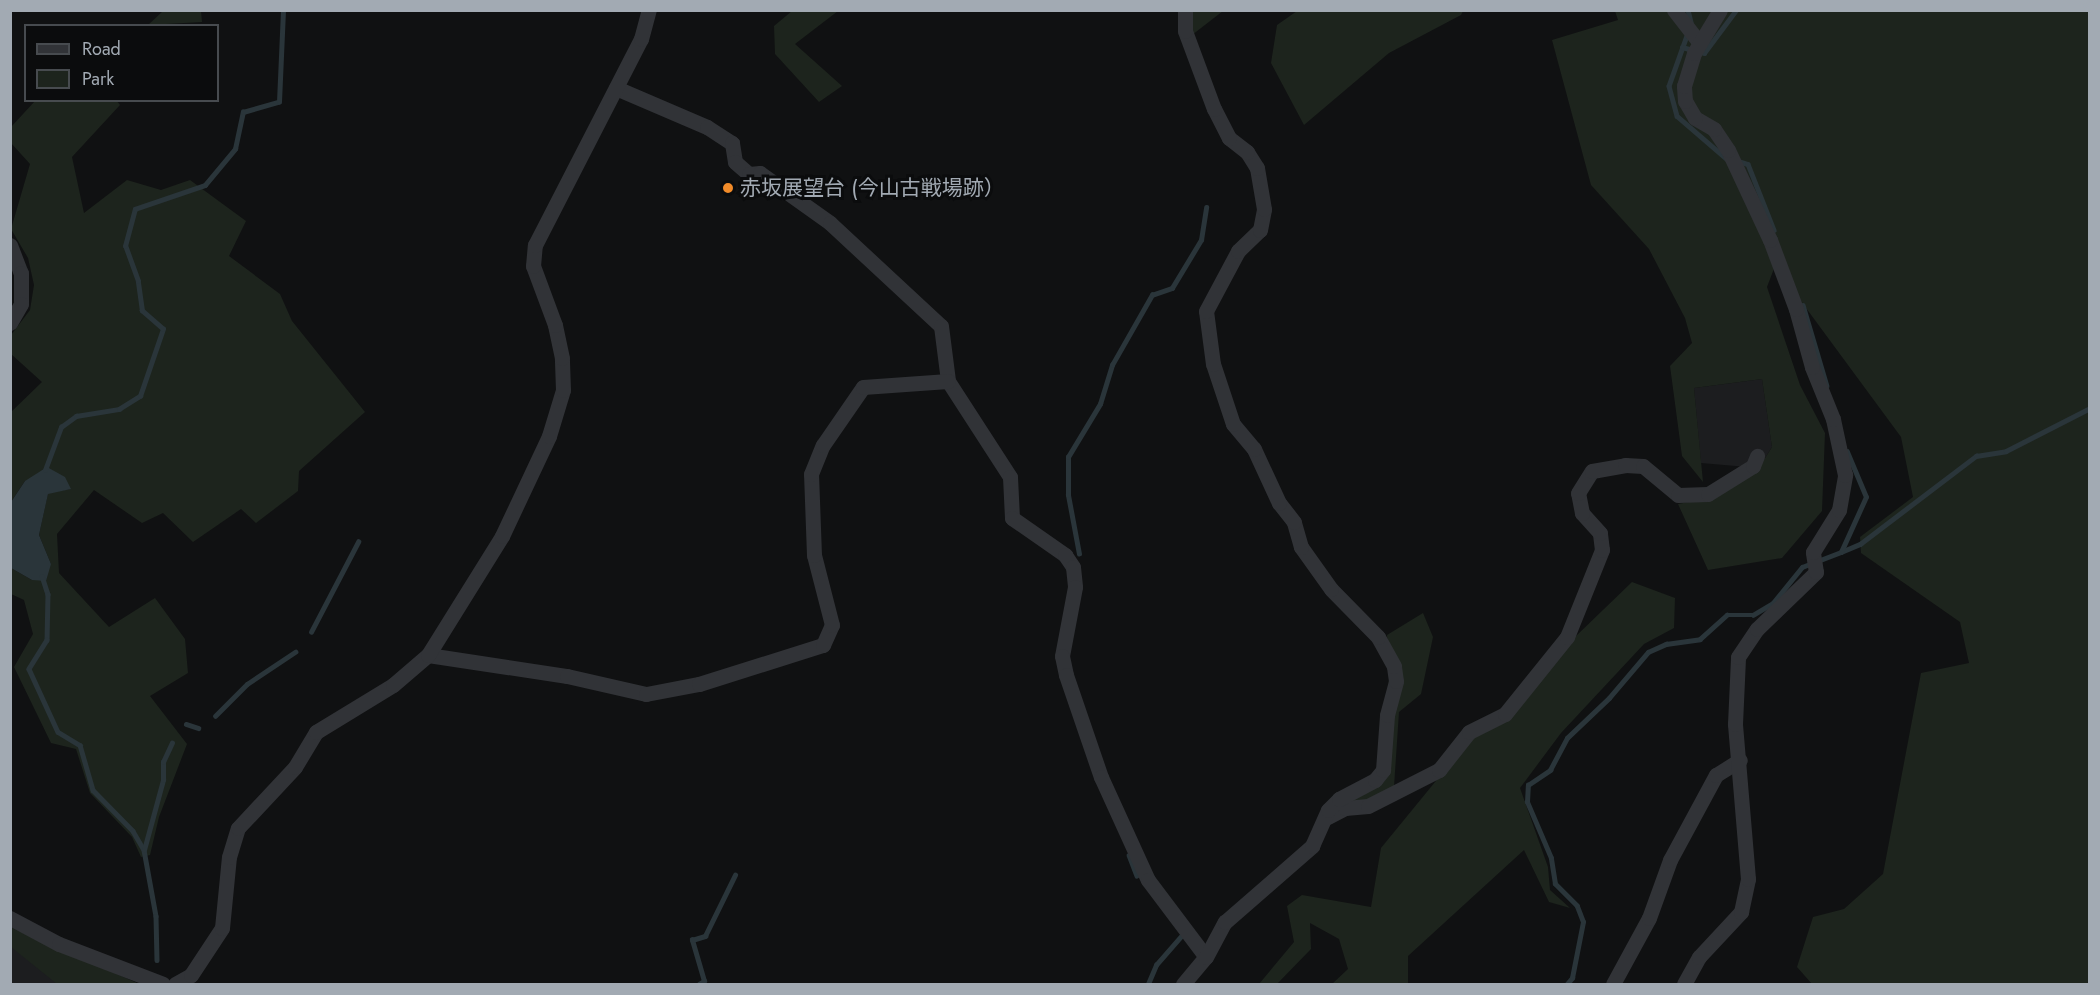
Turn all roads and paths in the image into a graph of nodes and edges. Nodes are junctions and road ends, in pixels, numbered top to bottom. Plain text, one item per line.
1 (649, 10) edge
2 (1185, 10) edge
3 (1674, 10) edge
4 (1720, 10) edge
5 (1696, 48) junction
6 (616, 88) junction
7 (10, 245) edge
8 (10, 323) edge
9 (948, 381) junction
10 (1757, 456) dead end
11 (428, 655) junction
12 (1740, 760) junction
13 (1328, 817) junction
14 (10, 918) edge
15 (1206, 957) junction
16 (163, 984) edge
17 (175, 984) edge
18 (1183, 984) edge
19 (1613, 984) edge
20 (1684, 984) edge

1 - 6 street
2 - 13 street
3 - 5 street
4 - 5 street
5 - 12 street
6 - 9 street
6 - 11 street
7 - 8 street
9 - 11 street
9 - 15 street
10 - 13 street
11 - 17 street
12 - 19 street
12 - 20 street
13 - 15 street
14 - 16 street
15 - 18 street

